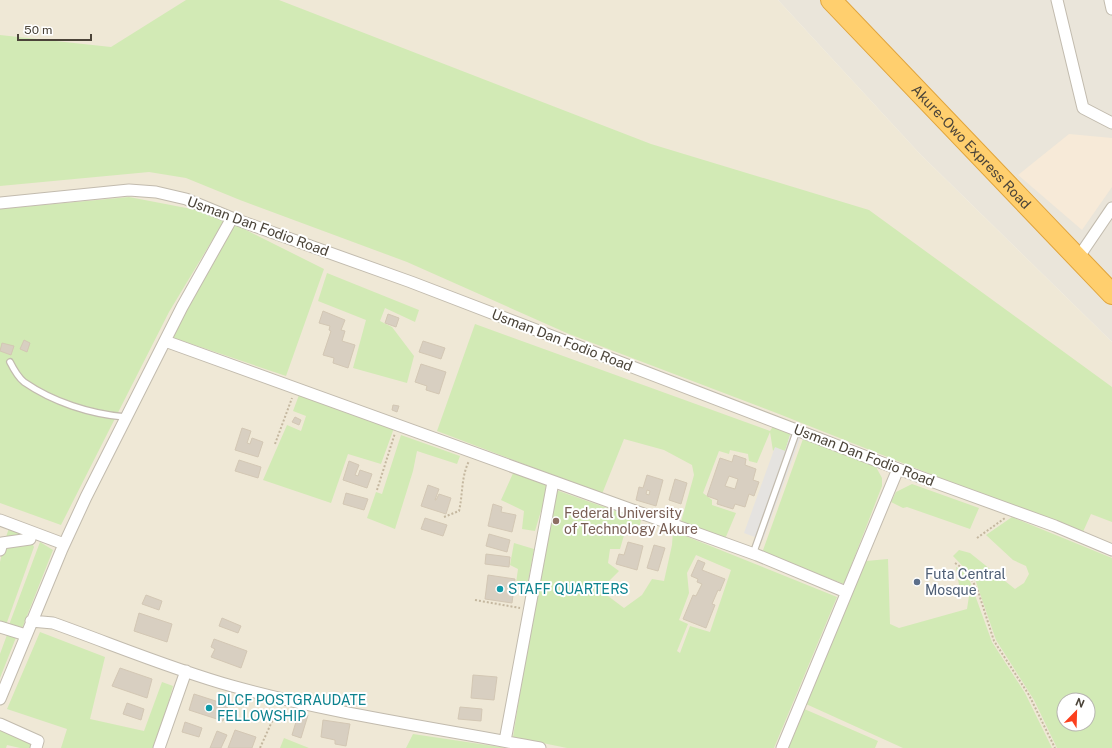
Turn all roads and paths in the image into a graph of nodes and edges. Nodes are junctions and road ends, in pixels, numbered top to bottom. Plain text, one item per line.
1 (831, 0) edge
2 (1057, 0) edge
3 (1110, 0) edge
4 (1112, 9) edge
5 (1112, 123) edge
6 (0, 203) edge
7 (1112, 208) edge
8 (232, 218) junction
9 (1078, 258) junction
10 (1112, 294) edge
11 (165, 341) junction
12 (10, 362) dead end
13 (295, 387) junction
14 (125, 418) junction
15 (398, 425) junction
16 (797, 430) junction
17 (275, 444) dead end
18 (475, 453) junction
19 (898, 470) junction
20 (553, 482) junction
21 (377, 490) dead end
22 (1014, 510) junction
23 (444, 517) dead end
24 (0, 520) edge
25 (977, 538) dead end
26 (30, 540) dead end
27 (64, 544) junction
28 (0, 550) edge
29 (1112, 550) edge
30 (753, 554) junction
31 (955, 563) dead end
32 (846, 592) junction
33 (476, 600) dead end
34 (38, 608) junction
35 (529, 609) junction
36 (32, 621) junction
37 (53, 623) junction
38 (0, 627) edge
39 (26, 635) junction
40 (186, 671) junction
41 (283, 698) junction
42 (0, 699) edge
43 (0, 724) edge
44 (505, 741) junction
45 (36, 748) edge
46 (158, 748) edge
47 (260, 748) edge
48 (540, 748) edge
49 (782, 748) edge
50 (1055, 748) edge

1 - 9 highway, Akure-Owo Express Road
2 - 5 street
3 - 4 street
6 - 8 street, Usman Dan Fodio Road
7 - 9 street
8 - 11 street
8 - 16 street, Usman Dan Fodio Road
9 - 10 highway, Akure-Owo Express Road
11 - 13 street
11 - 14 street
12 - 14 lane
13 - 15 street
13 - 17 path
14 - 27 street
15 - 18 street
15 - 21 path
16 - 19 street, Usman Dan Fodio Road
16 - 30 lane
18 - 20 street
18 - 23 path
19 - 22 street, Usman Dan Fodio Road
19 - 32 street
20 - 30 street
20 - 35 street
22 - 25 path
22 - 29 street, Usman Dan Fodio Road
24 - 27 street
26 - 28 street
27 - 34 street
30 - 32 street
31 - 50 path
32 - 49 street
33 - 35 path
34 - 36 street
34 - 37 street
35 - 44 street
36 - 37 street
36 - 39 street
37 - 40 street
38 - 39 street
39 - 42 street
40 - 41 street
40 - 46 street
41 - 44 street
41 - 47 path
43 - 45 street
44 - 48 street

